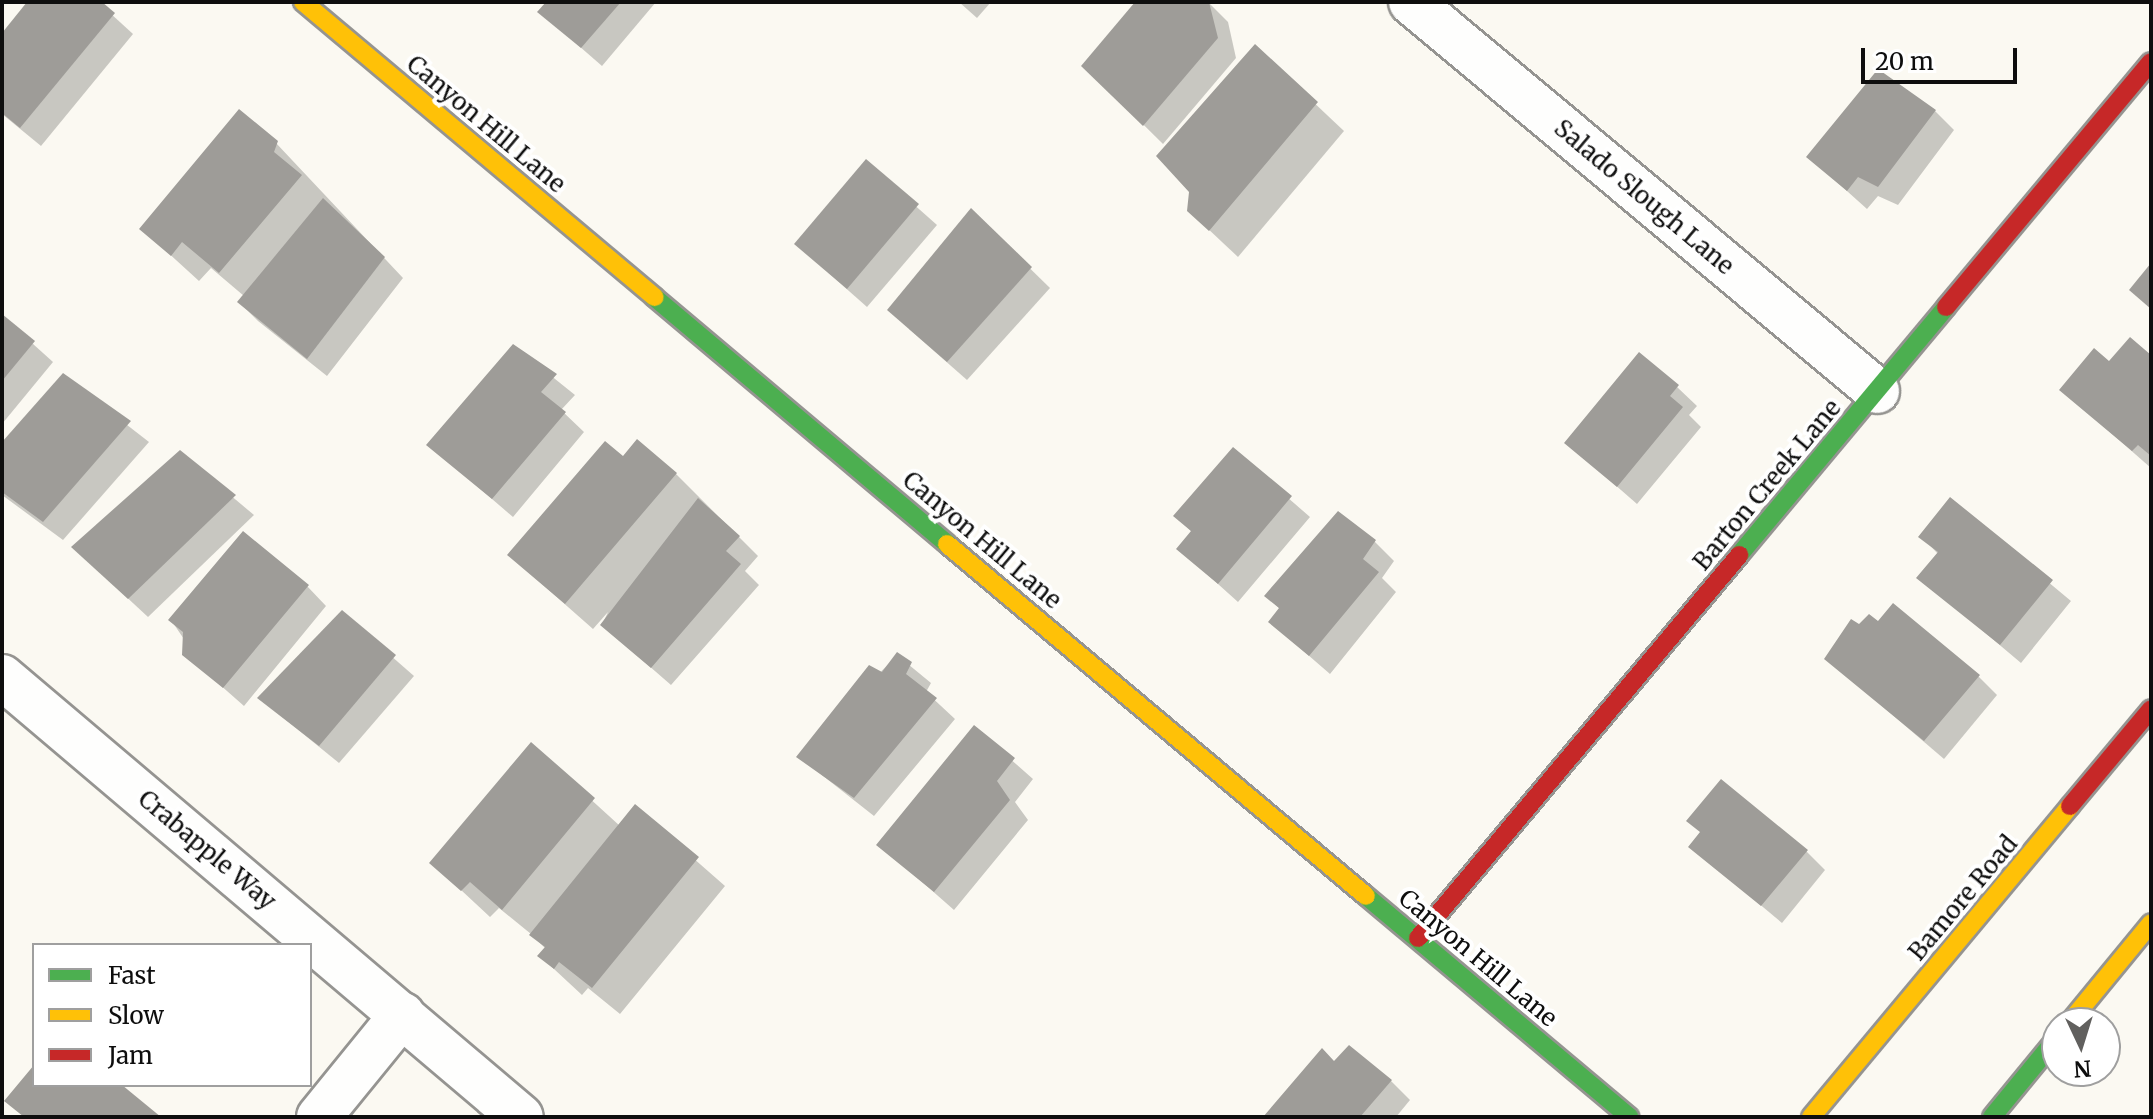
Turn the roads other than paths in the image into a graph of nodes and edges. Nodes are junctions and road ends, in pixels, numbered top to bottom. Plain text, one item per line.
1 (303, 2) edge
2 (1411, 2) edge
3 (2151, 62) edge
4 (1877, 391) junction
5 (2, 677) edge
6 (2151, 709) edge
7 (2151, 923) edge
8 (1418, 938) junction
9 (2082, 1007) edge
10 (402, 1015) junction
11 (2041, 1057) edge
12 (319, 1117) edge
13 (521, 1117) edge
14 (1629, 1117) edge
15 (1811, 1117) edge
16 (1992, 1117) edge

1 - 8 street, Canyon Hill Lane
2 - 4 street, Salado Slough Lane
3 - 4 street, Barton Creek Lane
4 - 8 street, Barton Creek Lane
5 - 10 street, Crabapple Way
6 - 15 street, Bamore Road
7 - 9 street
8 - 14 street, Canyon Hill Lane
10 - 12 street
10 - 13 street, Crabapple Way
11 - 16 street

